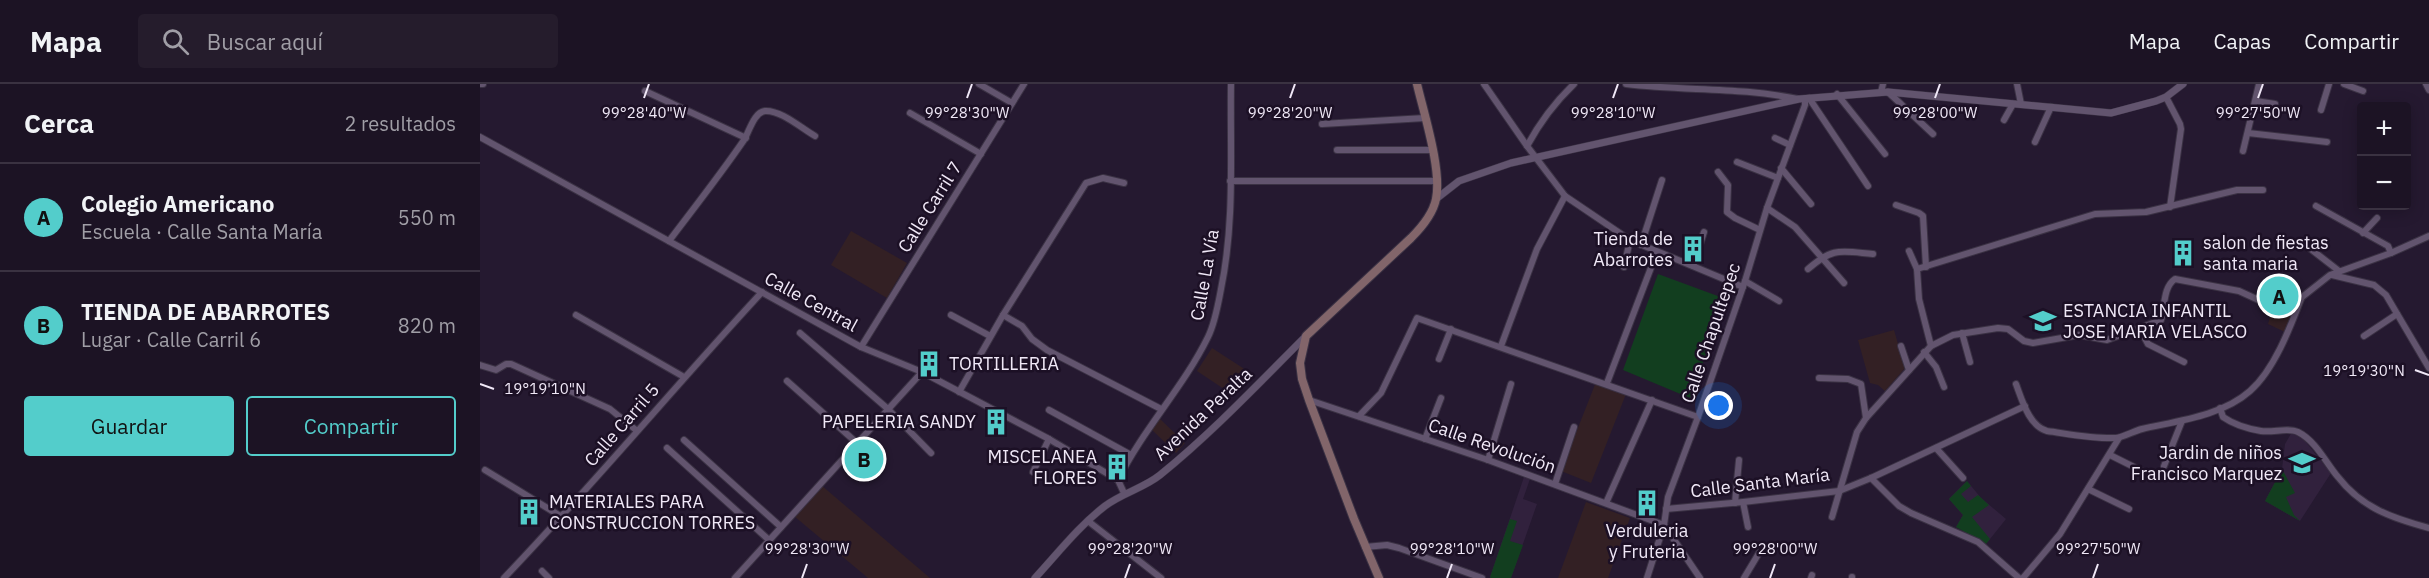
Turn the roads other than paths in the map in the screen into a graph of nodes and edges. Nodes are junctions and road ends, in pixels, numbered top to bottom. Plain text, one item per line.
1 (980, 84) edge
2 (1024, 84) edge
3 (1231, 84) edge
4 (1417, 84) edge
5 (1484, 84) edge
6 (1574, 84) edge
7 (1626, 84) edge
8 (2017, 84) edge
9 (2183, 84) edge
10 (2259, 84) edge
11 (2329, 84) edge
12 (2344, 84) edge
13 (2426, 84) edge
14 (1884, 89) edge
15 (2429, 90) edge
16 (2363, 91) dead end
17 (645, 92) dead end
18 (1837, 94) junction
19 (2166, 97) junction
20 (1804, 99) junction
21 (2256, 101) junction
22 (1012, 103) junction
23 (2017, 104) junction
24 (2275, 104) dead end
25 (2051, 107) junction
26 (2321, 110) dead end
27 (910, 113) dead end
28 (1425, 118) junction
29 (2004, 120) dead end
30 (1322, 124) dead end
31 (2248, 133) junction
32 (1933, 134) dead end
33 (814, 136) dead end
34 (480, 137) edge
35 (746, 138) junction
36 (1775, 138) dead end
37 (2036, 142) dead end
38 (2327, 142) dead end
39 (1790, 145) junction
40 (1527, 146) junction
41 (1337, 150) dead end
42 (1431, 150) junction
43 (2243, 151) dead end
44 (981, 154) junction
45 (1884, 154) dead end
46 (1536, 156) junction
47 (1737, 162) dead end
48 (1782, 168) junction
49 (1718, 172) dead end
50 (1778, 178) junction
51 (1662, 180) dead end
52 (1436, 181) junction
53 (1230, 182) junction
54 (1124, 183) dead end
55 (1868, 186) dead end
56 (2263, 190) dead end
57 (1565, 196) junction
58 (1436, 199) junction
59 (1811, 204) dead end
60 (1896, 206) dead end
61 (2316, 206) dead end
62 (2170, 207) junction
63 (1767, 208) junction
64 (2377, 218) dead end
65 (1760, 230) junction
66 (1704, 232) dead end
67 (2363, 233) junction
68 (2429, 236) edge
69 (1630, 240) junction
70 (669, 241) junction
71 (2303, 243) dead end
72 (1641, 245) junction
73 (1909, 251) dead end
74 (1657, 252) junction
75 (2391, 253) junction
76 (1872, 254) dead end
77 (1823, 256) junction
78 (1693, 266) junction
79 (1624, 267) dead end
80 (1926, 267) junction
81 (1917, 269) junction
82 (1808, 270) dead end
83 (2339, 271) junction
84 (2330, 275) junction
85 (1844, 283) dead end
86 (1744, 284) junction
87 (762, 292) junction
88 (2301, 298) junction
89 (1779, 301) dead end
90 (2397, 314) junction
91 (576, 315) dead end
92 (951, 315) dead end
93 (1003, 315) junction
94 (1451, 329) junction
95 (2140, 329) junction
96 (800, 333) dead end
97 (1962, 333) junction
98 (990, 336) junction
99 (1305, 336) junction
100 (2364, 336) dead end
101 (861, 346) junction
102 (1501, 346) junction
103 (1901, 346) dead end
104 (1931, 346) junction
105 (1924, 352) junction
106 (1439, 359) dead end
107 (1970, 362) dead end
108 (2184, 362) dead end
109 (480, 364) edge
110 (2429, 368) edge
111 (1909, 370) junction
112 (922, 372) junction
113 (684, 377) junction
114 (1819, 378) dead end
115 (787, 381) dead end
116 (1607, 383) junction
117 (1511, 384) dead end
118 (2016, 384) dead end
119 (1944, 387) dead end
120 (959, 392) junction
121 (1440, 398) dead end
122 (1309, 400) junction
123 (1652, 400) junction
124 (2025, 406) junction
125 (2220, 408) junction
126 (888, 409) junction
127 (1161, 409) junction
128 (1049, 410) dead end
129 (1359, 416) junction
130 (1698, 417) junction
131 (1866, 418) junction
132 (2182, 421) junction
133 (1574, 427) dead end
134 (636, 430) junction
135 (2119, 438) junction
136 (1049, 439) junction
137 (1425, 439) junction
138 (684, 440) dead end
139 (857, 443) junction
140 (668, 448) dead end
141 (1936, 448) junction
142 (931, 453) dead end
143 (1131, 454) junction
144 (2110, 455) junction
145 (1488, 460) junction
146 (1739, 460) dead end
147 (2164, 466) dead end
148 (485, 470) dead end
149 (1033, 472) dead end
150 (2152, 476) dead end
151 (1871, 478) junction
152 (1963, 478) dead end
153 (1118, 480) junction
154 (1555, 484) junction
155 (2088, 489) junction
156 (1839, 491) junction
157 (1124, 493) junction
158 (1743, 502) junction
159 (1606, 503) junction
160 (1735, 503) junction
161 (1666, 509) junction
162 (2129, 509) dead end
163 (562, 517) junction
164 (1832, 517) dead end
165 (1088, 521) junction
166 (1664, 525) junction
167 (782, 527) junction
168 (1748, 527) dead end
169 (2429, 528) edge
170 (769, 540) junction
171 (1365, 547) junction
172 (1759, 553) dead end
173 (542, 571) dead end
174 (504, 578) edge
175 (549, 578) edge
176 (735, 578) edge
177 (1035, 578) edge
178 (1161, 578) edge
179 (1379, 578) edge
180 (1482, 578) edge
181 (1647, 578) edge
182 (1700, 578) edge
183 (1744, 578) edge
184 (2021, 578) edge

1 - 22 street
2 - 22 street, Calle Carril 7
3 - 53 street, Calle La Vía
4 - 28 main road
5 - 40 street
6 - 40 street
7 - 20 street
8 - 23 street
9 - 19 street
10 - 21 street
11 - 26 street
12 - 16 street
13 - 15 street
14 - 18 street
14 - 23 street
14 - 32 street
17 - 35 street
18 - 20 street
18 - 45 street
19 - 25 street
19 - 62 street
20 - 39 street, Calle Chapultepec
20 - 46 street
20 - 55 street
21 - 24 street
21 - 31 street
22 - 44 street, Calle Carril 7
23 - 25 street
23 - 29 street
25 - 37 street
27 - 44 street
28 - 30 street
28 - 42 main road
31 - 38 street
31 - 43 street
33 - 35 street
34 - 70 street, Calle Central
35 - 70 street
36 - 39 street
39 - 48 street, Calle Chapultepec
40 - 46 street
41 - 42 street
42 - 52 main road
44 - 101 street, Calle Carril 7
46 - 57 street
46 - 58 street
47 - 50 street
48 - 50 street, Calle Chapultepec
48 - 59 street
49 - 65 street
50 - 63 street, Calle Chapultepec
51 - 72 street
52 - 53 street
52 - 58 main road
53 - 127 street, Calle La Vía
54 - 93 street
56 - 62 street
57 - 69 street
57 - 102 street
58 - 99 main road
60 - 80 street
61 - 67 street
62 - 80 street
63 - 65 street, Calle Chapultepec
63 - 77 street
64 - 67 street
65 - 86 street, Calle Chapultepec
66 - 78 street
67 - 75 street
68 - 75 street
69 - 72 street
69 - 79 street
70 - 87 street, Calle Central
71 - 83 street
72 - 74 street
73 - 81 street
74 - 78 street
74 - 116 street
75 - 83 street
76 - 77 street
77 - 82 street
77 - 85 street
78 - 86 street
80 - 81 street
81 - 104 street
83 - 84 street
84 - 88 street
84 - 90 street
86 - 89 street
86 - 130 street, Calle Chapultepec
87 - 101 street, Calle Central
87 - 113 street, Calle Carril 5
88 - 95 street, Calle Santa María
88 - 125 street
90 - 100 street
90 - 110 street
91 - 113 street
92 - 98 street
93 - 98 street
93 - 127 street
94 - 102 street
94 - 106 street
94 - 129 street
95 - 97 street, Calle Santa María
95 - 108 street
96 - 126 street
97 - 104 street, Calle Santa María
97 - 107 street
98 - 120 street
99 - 122 main road
99 - 157 street, Avenida Peralta
101 - 112 street, Calle Central
102 - 116 street
103 - 111 street
104 - 105 street, Calle Santa María
105 - 111 street, Calle Santa María
105 - 119 street
109 - 134 street
111 - 131 street, Calle Santa María
112 - 120 street, Calle Central
112 - 126 street
113 - 134 street, Calle Carril 5
114 - 131 street
115 - 139 street
116 - 123 street
117 - 145 street
118 - 124 street
120 - 136 street, Calle Central
121 - 137 street
122 - 129 street, Calle Revolución
122 - 171 main road
123 - 130 street
123 - 159 street
124 - 135 street
124 - 141 street
125 - 132 street
125 - 169 street
126 - 139 street
126 - 142 street
127 - 143 street, Calle La Vía
128 - 143 street
129 - 137 street, Calle Revolución
130 - 161 street, Calle Chapultepec
131 - 156 street, Calle Santa María
132 - 135 street
132 - 147 street
133 - 154 street
134 - 163 street, Calle Carril 5
135 - 144 street
136 - 149 street
136 - 153 street, Calle Central
137 - 145 street, Calle Revolución
138 - 167 street
139 - 167 street
140 - 170 street
141 - 151 street
141 - 152 street
143 - 153 street, Calle La Vía
144 - 150 street
144 - 155 street
145 - 154 street, Calle Revolución
146 - 160 street
148 - 163 street
151 - 156 street
151 - 184 street
153 - 157 street
154 - 159 street, Calle Revolución
155 - 162 street
155 - 184 street
156 - 158 street, Calle Santa María
156 - 164 street
157 - 165 street, Avenida Peralta
158 - 160 street, Calle Santa María
158 - 168 street
159 - 166 street, Calle Revolución
160 - 161 street, Calle Santa María
161 - 166 street, Calle Chapultepec
163 - 174 street, Calle Carril 5
165 - 177 street, Avenida Peralta
165 - 178 street
166 - 181 street, Calle Chapultepec
166 - 182 street
167 - 170 street
170 - 176 street
171 - 179 main road
171 - 180 street
172 - 183 street
173 - 175 street

